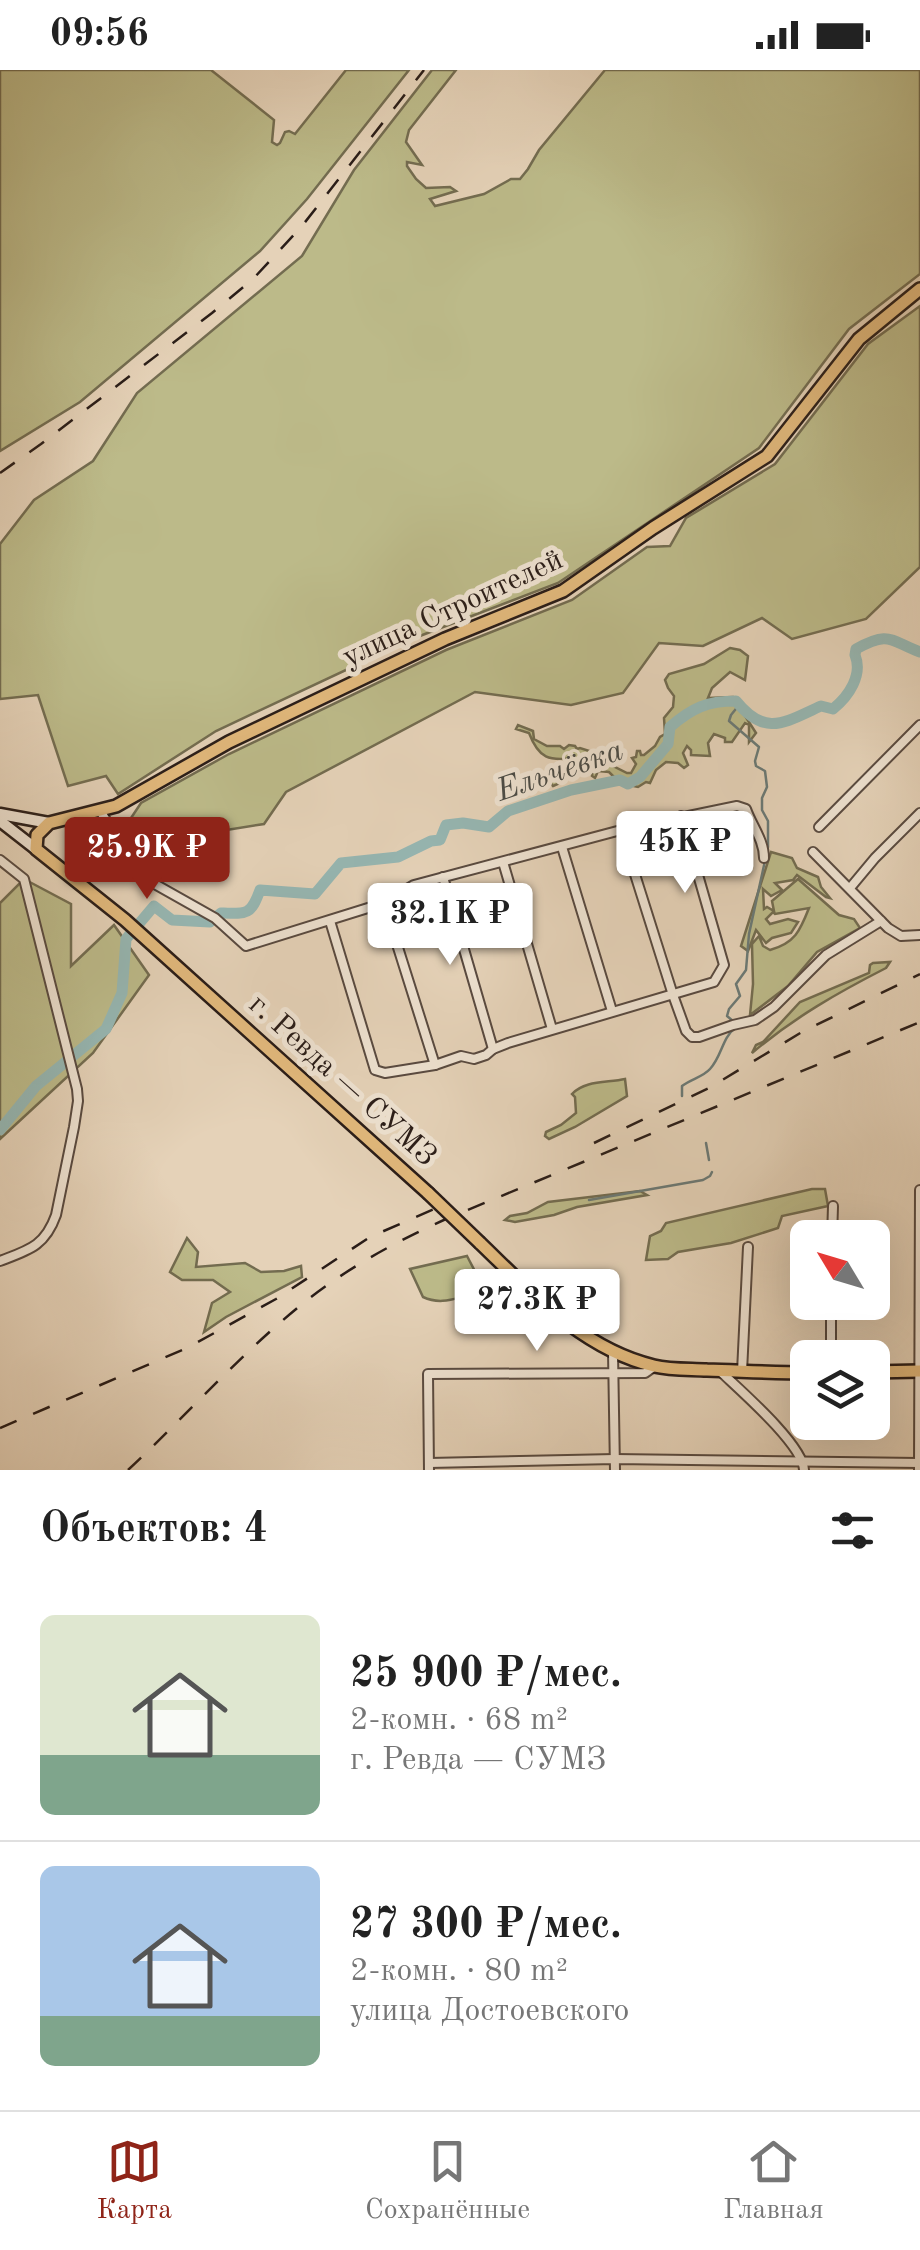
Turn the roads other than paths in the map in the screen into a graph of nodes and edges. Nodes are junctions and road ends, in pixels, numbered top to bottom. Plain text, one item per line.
1 (920, 290) edge
2 (920, 725) edge
3 (100, 810) junction
4 (920, 813) edge
5 (681, 816) junction
6 (0, 818) edge
7 (49, 823) junction
8 (819, 827) dead end
9 (621, 830) junction
10 (562, 846) junction
11 (36, 849) junction
12 (813, 852) dead end
13 (764, 858) dead end
14 (0, 860) edge
15 (503, 862) junction
16 (443, 877) junction
17 (850, 888) junction
18 (384, 904) junction
19 (330, 921) junction
20 (881, 922) junction
21 (920, 935) edge
22 (673, 995) junction
23 (612, 1011) junction
24 (552, 1029) junction
25 (493, 1049) junction
26 (435, 1065) junction
27 (920, 1190) edge
28 (833, 1206) dead end
29 (833, 1220) edge
30 (748, 1247) dead end
31 (0, 1261) edge
32 (613, 1352) junction
33 (655, 1366) junction
34 (721, 1371) junction
35 (920, 1371) edge
36 (614, 1372) junction
37 (742, 1372) junction
38 (890, 1372) edge
39 (790, 1373) edge
40 (615, 1459) junction
41 (803, 1465) edge
42 (429, 1466) edge
43 (684, 1466) edge
44 (919, 1466) edge
45 (615, 1470) edge

1 - 3 main road, улица Строителей
2 - 8 street
3 - 7 main road, улица Строителей
3 - 19 street
4 - 17 street
5 - 9 street
5 - 13 street
5 - 22 street
6 - 7 street, улица Строителей
6 - 11 street, г. Ревда — СУМЗ
7 - 11 main road
9 - 10 street
9 - 22 street
10 - 15 street
10 - 23 street
11 - 32 main road, г. Ревда — СУМЗ, bridge
12 - 17 street
14 - 31 street
15 - 16 street
15 - 24 street
16 - 18 street
16 - 25 street
17 - 20 street
18 - 19 street
18 - 26 street
19 - 26 street
20 - 21 street
20 - 22 street
22 - 23 street
23 - 24 street
24 - 25 street
25 - 26 street
27 - 35 street
28 - 29 street
30 - 37 street
32 - 33 main road, г. Ревда — СУМЗ
32 - 36 street
33 - 34 main road, г. Ревда — СУМЗ
33 - 36 street
34 - 37 main road, г. Ревда — СУМЗ
34 - 41 street
35 - 38 main road
35 - 44 street
36 - 40 street
36 - 42 street
37 - 39 main road, г. Ревда — СУМЗ
40 - 42 street
40 - 43 street
40 - 45 street
41 - 43 street
41 - 44 street

